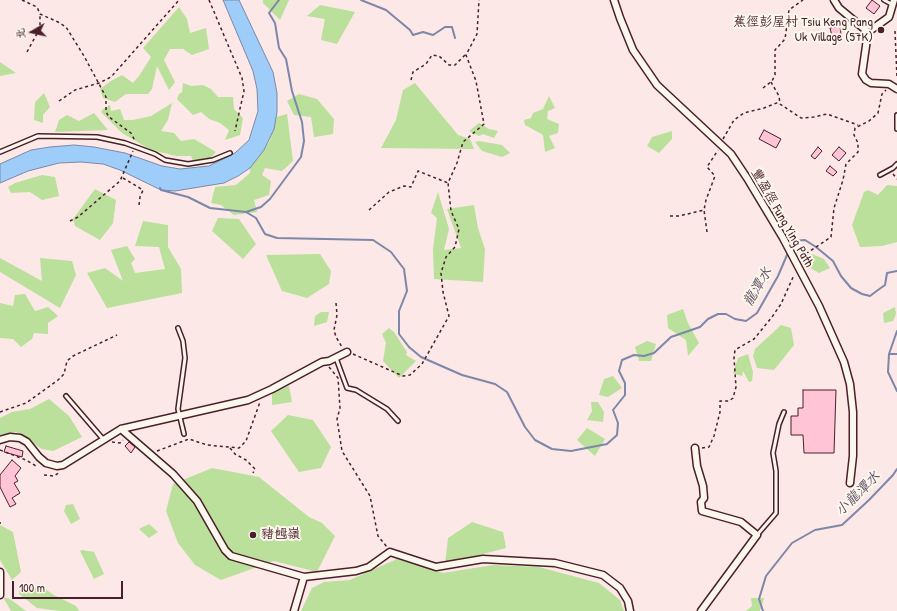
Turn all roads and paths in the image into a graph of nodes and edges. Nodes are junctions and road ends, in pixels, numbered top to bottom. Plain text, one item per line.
1 (22, 0) edge
2 (179, 0) edge
3 (209, 0) edge
4 (479, 0) edge
5 (614, 0) edge
6 (803, 0) edge
7 (834, 0) edge
8 (884, 0) edge
9 (894, 3) edge
10 (40, 14) junction
11 (895, 31) dead end
12 (868, 32) junction
13 (27, 52) dead end
14 (466, 55) junction
15 (897, 78) edge
16 (411, 80) dead end
17 (99, 82) junction
18 (771, 82) junction
19 (763, 88) dead end
20 (894, 89) edge
21 (59, 101) dead end
22 (779, 102) junction
23 (897, 115) edge
24 (859, 126) junction
25 (897, 129) edge
26 (235, 131) dead end
27 (721, 143) dead end
28 (134, 146) junction
29 (718, 149) dead end
30 (0, 152) edge
31 (230, 153) dead end
32 (897, 164) edge
33 (880, 175) dead end
34 (123, 178) junction
35 (448, 183) junction
36 (139, 205) dead end
37 (369, 210) dead end
38 (704, 210) junction
39 (670, 216) dead end
40 (70, 221) dead end
41 (707, 232) dead end
42 (801, 257) dead end
43 (794, 274) dead end
44 (336, 303) dead end
45 (178, 328) dead end
46 (116, 334) dead end
47 (347, 352) junction
48 (336, 358) junction
49 (329, 361) junction
50 (66, 396) dead end
51 (262, 398) dead end
52 (0, 412) edge
53 (784, 412) dead end
54 (178, 415) junction
55 (398, 421) dead end
56 (121, 429) junction
57 (184, 434) dead end
58 (103, 438) junction
59 (0, 440) edge
60 (230, 448) junction
61 (695, 448) joint
62 (0, 450) edge
63 (151, 454) junction
64 (36, 466) dead end
65 (253, 473) dead end
66 (850, 483) dead end
67 (757, 535) junction
68 (390, 552) junction
69 (0, 572) edge
70 (304, 577) junction
71 (0, 595) edge
72 (294, 611) edge
73 (630, 611) edge
74 (701, 611) edge

1 - 10 path
2 - 17 path
3 - 26 path
4 - 14 path
5 - 66 street, 豐盈徑 Fung Ying Path
6 - 18 path
7 - 12 street
8 - 9 lane
9 - 12 street
10 - 13 path
10 - 17 path
11 - 15 path
12 - 20 street
14 - 16 path
14 - 35 path
17 - 21 path
17 - 28 path
18 - 19 path
18 - 22 path
20 - 24 path
22 - 24 path
22 - 27 path
23 - 25 lane
24 - 42 path
28 - 30 lane
28 - 31 lane
28 - 34 path
29 - 38 path
32 - 33 lane
34 - 36 path
34 - 40 path
35 - 37 path
35 - 47 path
38 - 39 path
38 - 41 path
43 - 61 path
44 - 47 path
45 - 54 lane
46 - 52 path
47 - 48 street
48 - 49 street
48 - 55 lane
49 - 54 street
49 - 68 path
50 - 58 lane
51 - 60 path
53 - 67 lane
54 - 56 street
54 - 57 lane
56 - 58 street
56 - 63 street
58 - 59 street
60 - 63 path
60 - 65 path
61 - 67 street
62 - 64 path
63 - 70 street
67 - 74 street
68 - 70 street
68 - 73 street
69 - 71 street
70 - 72 street

